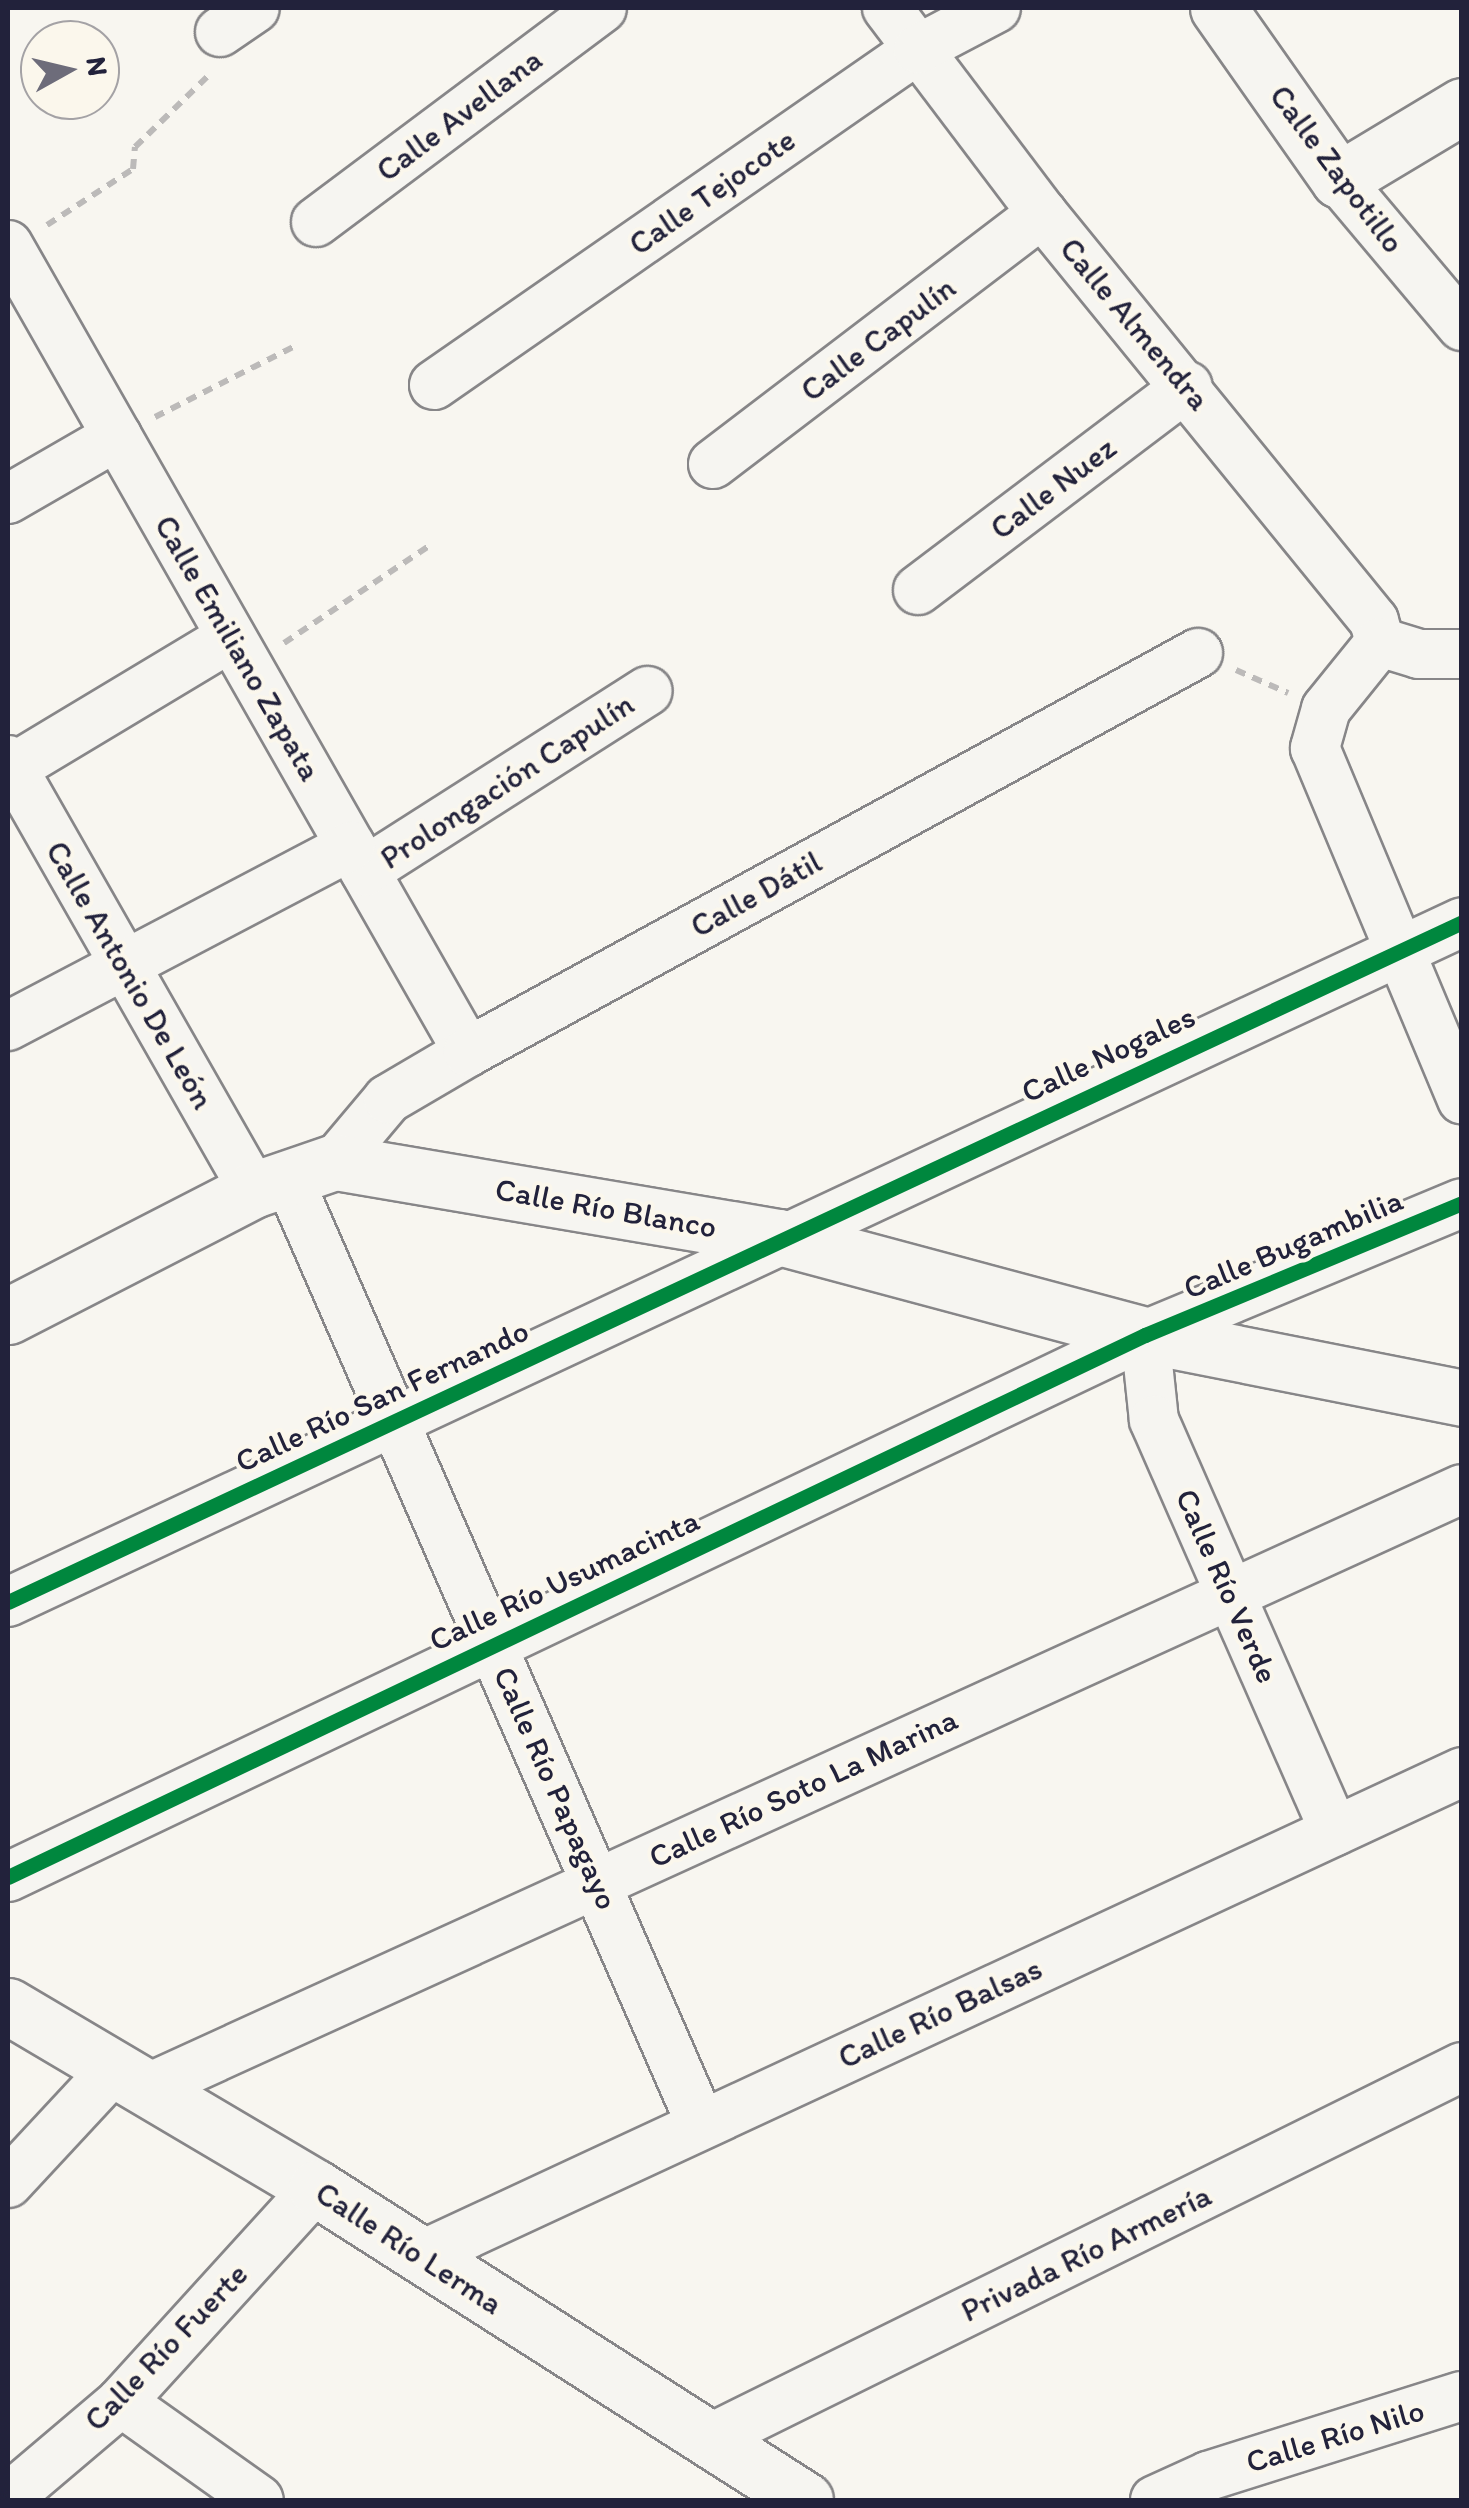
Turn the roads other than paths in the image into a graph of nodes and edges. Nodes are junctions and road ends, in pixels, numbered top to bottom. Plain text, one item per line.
1 (602, 8) edge
2 (886, 8) edge
3 (996, 8) edge
4 (1218, 8) edge
5 (918, 48) junction
6 (1462, 106) edge
7 (1339, 180) junction
8 (1042, 213) junction
9 (316, 222) dead end
10 (22, 238) edge
11 (1462, 326) edge
12 (434, 385) dead end
13 (1188, 386) junction
14 (117, 436) junction
15 (713, 464) dead end
16 (8, 499) edge
17 (918, 590) dead end
18 (1380, 642) junction
19 (240, 652) junction
20 (1198, 653) road end
21 (1462, 654) edge
22 (648, 691) dead end
23 (9, 766) edge
24 (358, 859) junction
25 (1462, 922) edge
26 (1400, 950) junction
27 (122, 960) junction
28 (8, 1026) edge
29 (468, 1052) junction
30 (1462, 1100) edge
31 (292, 1177) junction
32 (1462, 1203) edge
33 (779, 1237) junction
34 (8, 1316) edge
35 (1145, 1335) junction
36 (1462, 1398) edge
37 (395, 1422) junction
38 (1462, 1489) edge
39 (1230, 1593) junction
40 (8, 1602) edge
41 (493, 1644) junction
42 (1462, 1772) edge
43 (1334, 1831) junction
44 (8, 1878) edge
45 (597, 1882) junction
46 (8, 2006) edge
47 (1462, 2068) edge
48 (130, 2079) junction
49 (701, 2124) junction
50 (8, 2183) edge
51 (316, 2188) junction
52 (420, 2256) junction
53 (1462, 2396) edge
54 (121, 2402) junction
55 (711, 2438) junction
56 (8, 2498) edge
57 (259, 2500) edge
58 (805, 2500) edge
59 (1155, 2500) edge

1 - 9 street, Calle Avellana
2 - 5 street, Calle Almendra
3 - 5 street, Calle Tejocote
4 - 7 street, Calle Zapotillo
5 - 8 street, Calle Almendra
5 - 12 street, Calle Tejocote
6 - 7 street
7 - 11 street, Calle Zapotillo
8 - 13 street, Calle Almendra
8 - 15 street, Calle Capulín
10 - 14 street, Calle Emiliano Zapata
13 - 17 street, Calle Nuez
13 - 18 street, Calle Almendra
14 - 16 street
14 - 19 street, Calle Emiliano Zapata
18 - 21 street
18 - 26 street
19 - 23 street
19 - 24 street, Calle Emiliano Zapata
20 - 29 street, Calle Dátil
22 - 24 street, Prolongación Capulín
23 - 27 street, Calle Antonio De León
24 - 27 street, Prolongación Capulín
24 - 29 street, Calle Emiliano Zapata
25 - 26 street, Calle Nogales
26 - 30 street
26 - 33 street, Calle Nogales
27 - 28 street, Prolongación Capulín
27 - 31 street, Calle Antonio De León
29 - 31 street, Calle Dátil
31 - 33 street, Calle Río Blanco
31 - 34 street
31 - 37 street, Calle Río Papagayo
32 - 35 street, Calle Bugambilia
33 - 35 street, Calle Río Blanco
33 - 37 street, Calle Río San Fernando
35 - 36 street, Calle Río Blanco
35 - 39 street, Calle Río Verde
35 - 41 street, Calle Río Usumacinta
37 - 40 street, Calle Río San Fernando
37 - 41 street, Calle Río Papagayo
38 - 39 street, Calle Río Soto La Marina
39 - 43 street, Calle Río Verde
39 - 45 street, Calle Río Soto La Marina
41 - 44 street, Calle Río Usumacinta
41 - 45 street, Calle Río Papagayo
42 - 43 street, Calle Río Balsas
43 - 49 street, Calle Río Balsas
45 - 48 street, Calle Río Soto La Marina
45 - 49 street, Calle Río Papagayo
46 - 48 street, Calle Río Lerma
47 - 55 street, Privada Río Armería
48 - 50 street
48 - 51 street, Calle Río Lerma
49 - 52 street, Calle Río Balsas
51 - 52 street, Calle Río Lerma
51 - 54 street, Calle Río Fuerte
52 - 55 street, Calle Río Lerma
53 - 59 street, Calle Río Nilo
54 - 56 street, Calle Río Fuerte
54 - 57 street
55 - 58 street, Calle Río Lerma

